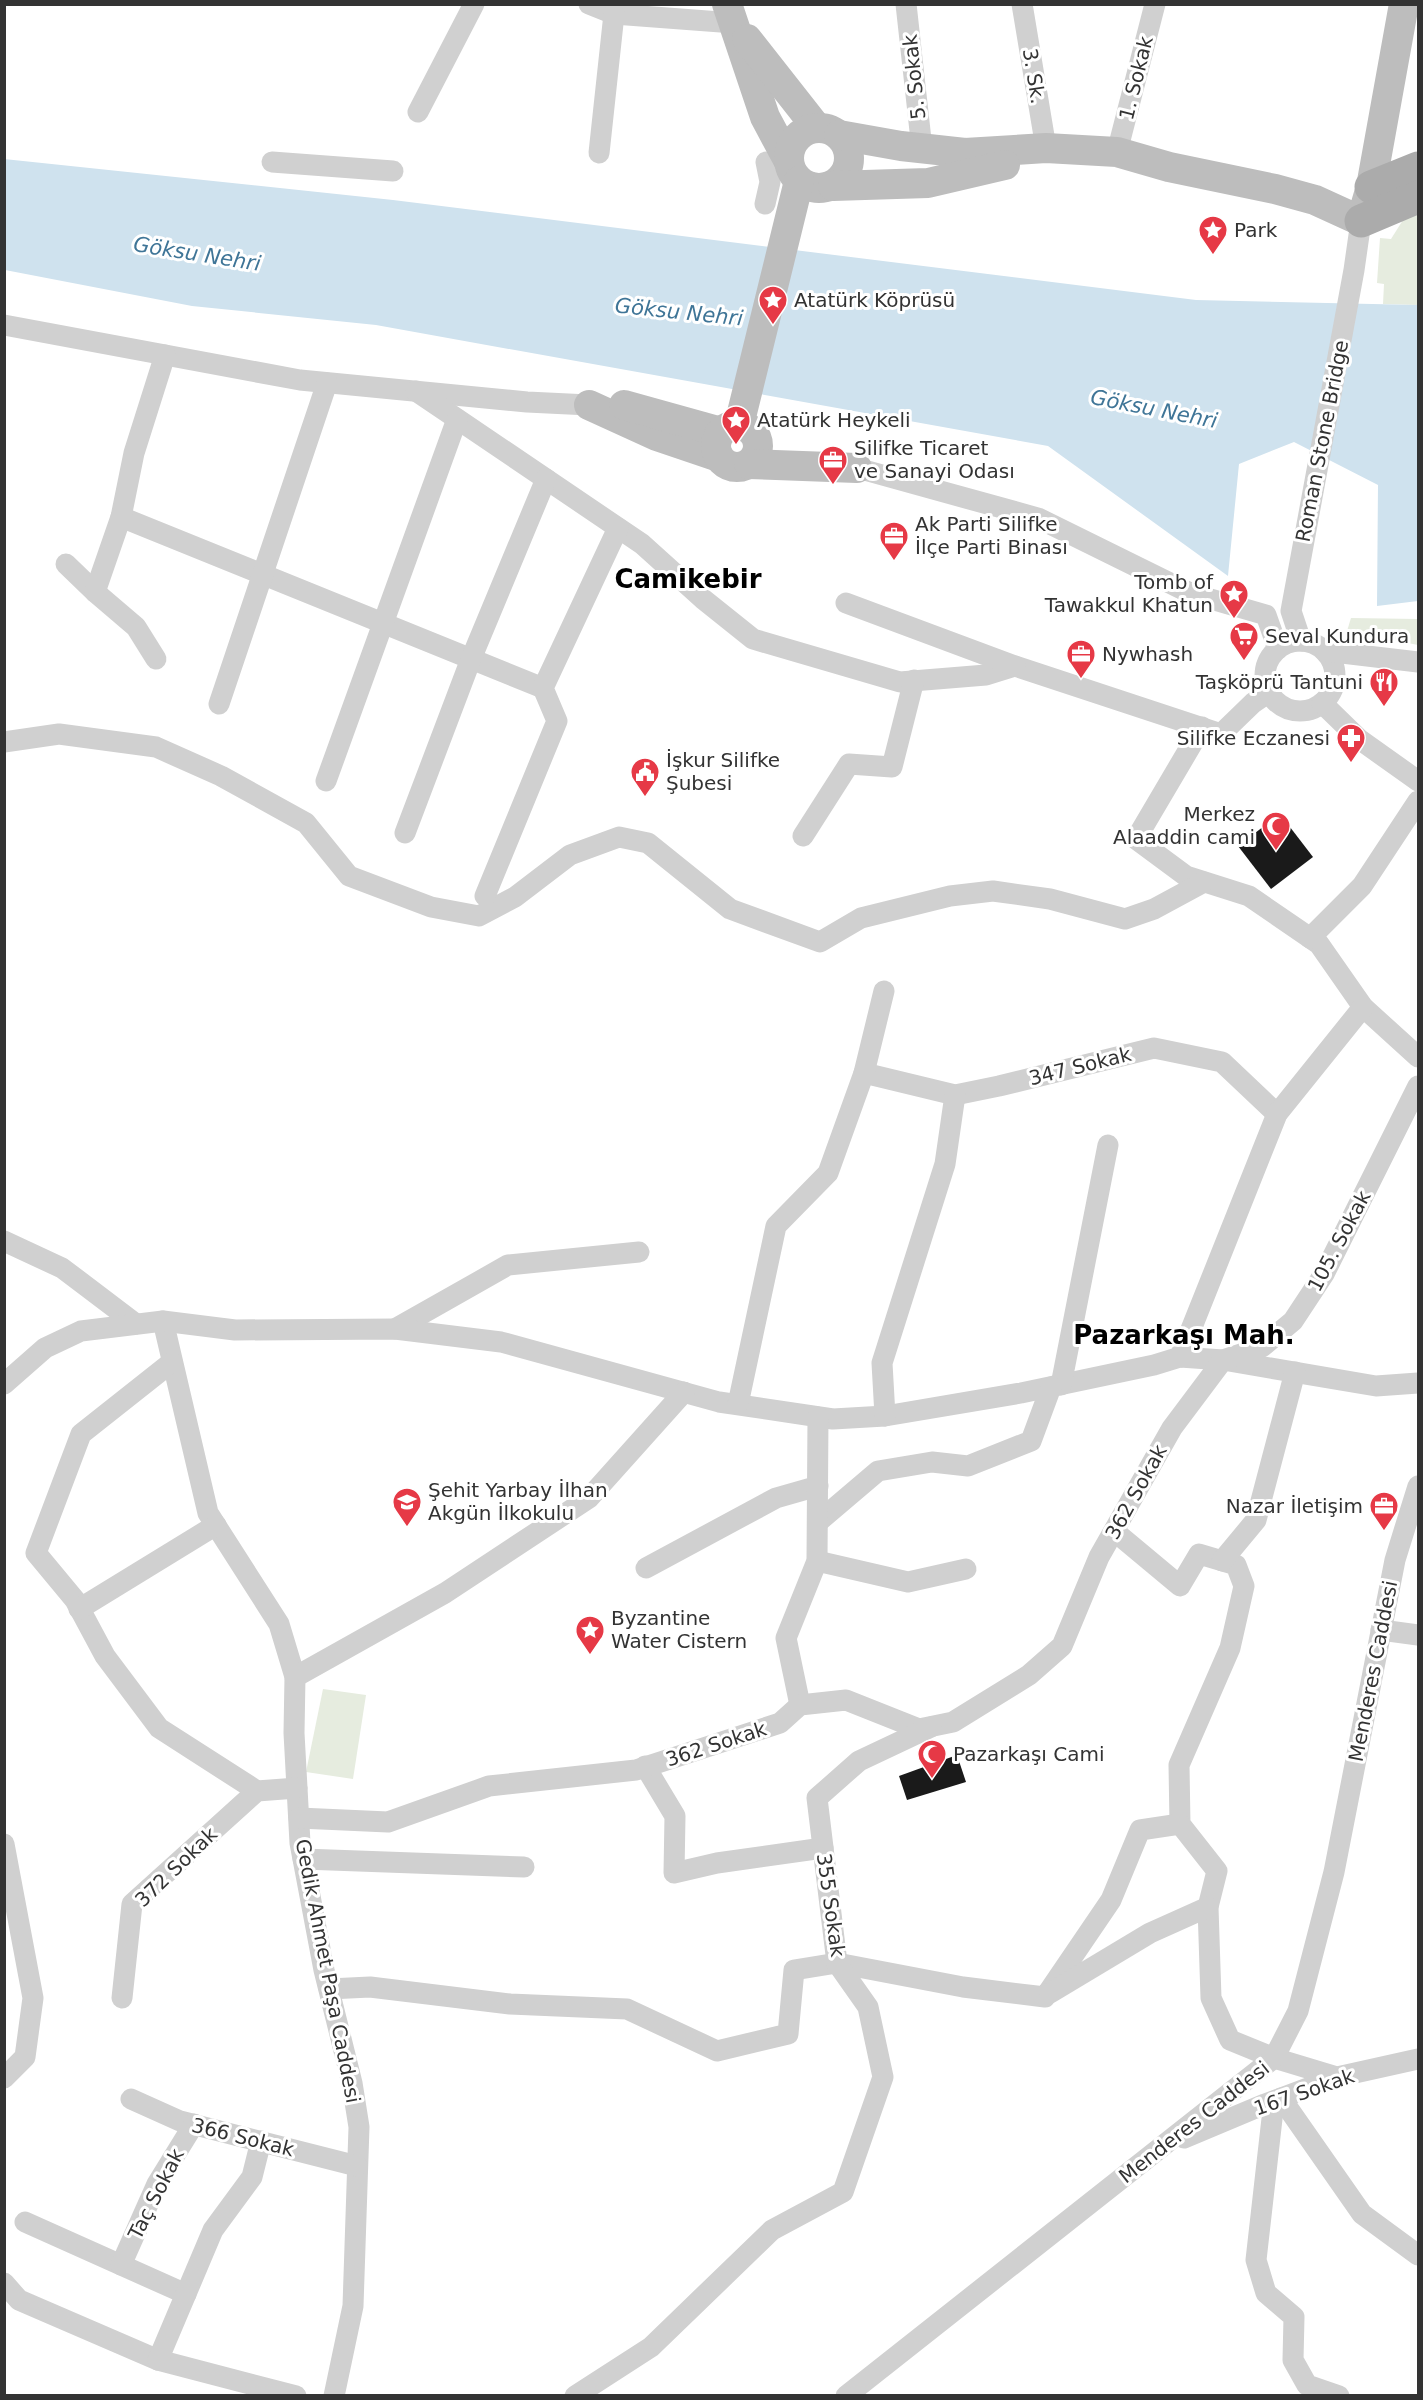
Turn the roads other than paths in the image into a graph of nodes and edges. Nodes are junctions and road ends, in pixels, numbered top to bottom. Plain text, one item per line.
1 (474, 4) edge
2 (589, 4) edge
3 (906, 4) edge
4 (1022, 4) edge
5 (1155, 4) edge
6 (1404, 4) edge
7 (614, 14) junction
8 (730, 14) edge
9 (1419, 29) edge
10 (418, 112) dead end
11 (828, 131) junction
12 (1046, 148) junction
13 (922, 149) junction
14 (1117, 152) junction
15 (599, 153) dead end
16 (272, 162) dead end
17 (1169, 167) junction
18 (785, 168) junction
19 (1419, 168) edge
20 (393, 171) dead end
21 (833, 186) junction
22 (1371, 187) junction
23 (1419, 197) edge
24 (765, 204) dead end
25 (1361, 221) junction
26 (4, 325) edge
27 (165, 355) junction
28 (327, 383) junction
29 (416, 391) junction
30 (589, 405) joint
31 (457, 419) junction
32 (737, 443) junction
33 (857, 468) joint
34 (546, 479) junction
35 (121, 517) junction
36 (618, 528) junction
37 (66, 564) dead end
38 (263, 574) junction
39 (94, 592) junction
40 (846, 603) dead end
41 (383, 623) junction
42 (1301, 641) junction
43 (1278, 649) junction
44 (1325, 651) junction
45 (156, 659) dead end
46 (471, 659) junction
47 (1419, 662) edge
48 (1015, 666) junction
49 (914, 680) junction
50 (543, 688) junction
51 (1269, 692) junction
52 (1322, 703) junction
53 (219, 704) dead end
54 (1202, 727) junction
55 (4, 742) edge
56 (326, 781) dead end
57 (1419, 781) edge
58 (1419, 801) edge
59 (405, 833) dead end
60 (803, 836) dead end
61 (1204, 882) junction
62 (485, 896) dead end
63 (1310, 938) junction
64 (884, 992) dead end
65 (1363, 1007) junction
66 (1419, 1057) edge
67 (864, 1073) junction
68 (1419, 1086) edge
69 (955, 1095) junction
70 (1277, 1114) junction
71 (1108, 1145) dead end
72 (4, 1241) edge
73 (639, 1252) dead end
74 (163, 1321) junction
75 (136, 1324) junction
76 (395, 1329) junction
77 (1180, 1357) junction
78 (1223, 1360) junction
79 (172, 1362) junction
80 (1295, 1372) junction
81 (1419, 1383) edge
82 (4, 1384) edge
83 (1056, 1386) junction
84 (684, 1392) junction
85 (738, 1404) junction
86 (885, 1416) junction
87 (818, 1417) junction
88 (818, 1486) junction
89 (1419, 1486) edge
90 (818, 1522) junction
91 (216, 1525) junction
92 (1114, 1531) junction
93 (817, 1561) junction
94 (1222, 1561) junction
95 (646, 1568) dead end
96 (966, 1569) dead end
97 (79, 1609) junction
98 (1381, 1630) junction
99 (1419, 1635) edge
100 (296, 1677) junction
101 (800, 1705) junction
102 (935, 1726) junction
103 (645, 1767) junction
104 (297, 1788) junction
105 (257, 1791) junction
106 (299, 1818) junction
107 (1179, 1824) junction
108 (4, 1844) edge
109 (823, 1848) junction
110 (303, 1859) junction
111 (524, 1867) dead end
112 (1208, 1906) junction
113 (837, 1963) junction
114 (329, 1989) junction
115 (1045, 1997) junction
116 (122, 1998) dead end
117 (1274, 2058) junction
118 (1419, 2059) edge
119 (1337, 2077) junction
120 (4, 2078) edge
121 (131, 2099) dead end
122 (1278, 2100) junction
123 (194, 2124) junction
124 (261, 2142) junction
125 (1160, 2148) junction
126 (357, 2166) junction
127 (25, 2222) dead end
128 (1419, 2254) edge
129 (121, 2265) junction
130 (4, 2283) edge
131 (186, 2294) junction
132 (158, 2360) junction
133 (1311, 2391) edge
134 (296, 2396) edge
135 (334, 2396) edge
136 (575, 2396) edge
137 (846, 2396) edge
138 (1339, 2396) edge

1 - 10 street
2 - 7 street
3 - 13 street, 5. Sokak
4 - 12 street, 3. Sk.
5 - 14 street, 1. Sokak
6 - 9 street
6 - 22 main road
7 - 8 street
7 - 15 street
8 - 11 main road
8 - 18 main road
11 - 13 main road
11 - 18 main road
11 - 21 main road
12 - 13 main road
12 - 14 main road
12 - 21 main road
14 - 17 main road
16 - 20 street
17 - 22 main road
17 - 25 main road
18 - 21 main road
18 - 24 street
18 - 32 main road
19 - 22 main road
22 - 25 main road
23 - 25 main road
25 - 42 street, Roman Stone Bridge
26 - 27 street
27 - 28 street
27 - 35 street
28 - 29 street
28 - 38 street
29 - 30 street
29 - 31 street
30 - 32 main road
31 - 34 street
31 - 41 street
32 - 33 main road
33 - 43 street
34 - 36 street
34 - 46 street
35 - 38 street
35 - 39 street
36 - 49 street
36 - 50 street
37 - 39 street
38 - 41 street
38 - 53 street
39 - 45 street
40 - 48 street
41 - 46 street
41 - 56 street
42 - 43 street
42 - 44 street
43 - 51 street
44 - 47 street
44 - 52 street
46 - 50 street
46 - 59 street
48 - 49 street
48 - 54 street
49 - 60 street
50 - 62 street
51 - 52 street
51 - 54 street
52 - 57 street
54 - 61 street
55 - 61 street
58 - 63 street
61 - 63 street
63 - 65 street
64 - 67 street
65 - 66 street
65 - 70 street
67 - 69 street, 347 Sokak
67 - 85 street
68 - 78 street, 105. Sokak
69 - 70 street, 347 Sokak
69 - 86 street
70 - 77 street
71 - 83 street
72 - 75 street
73 - 76 street
74 - 75 street
74 - 76 street
74 - 79 street, Gedik Ahmet Paşa Caddesi
75 - 82 street
76 - 84 street
77 - 78 street
77 - 83 street
78 - 80 street
78 - 92 street, 362 Sokak
79 - 91 street, Gedik Ahmet Paşa Caddesi
79 - 97 street
80 - 81 street
80 - 94 street
83 - 86 street
83 - 90 street
84 - 85 street
84 - 100 street
85 - 87 street
86 - 87 street
87 - 88 street
88 - 90 street
88 - 95 street
89 - 98 street, Menderes Caddesi
90 - 93 street
91 - 97 street
91 - 100 street, Gedik Ahmet Paşa Caddesi
92 - 94 street
92 - 102 street, 362 Sokak
93 - 96 street
93 - 101 street
94 - 107 street
97 - 105 street
98 - 99 street
98 - 117 street, Menderes Caddesi
100 - 104 street, Gedik Ahmet Paşa Caddesi
101 - 102 street, 362 Sokak
101 - 103 street, 362 Sokak
102 - 109 street, 355 Sokak
103 - 106 street, 362 Sokak
103 - 109 street
104 - 105 street
104 - 106 street, Gedik Ahmet Paşa Caddesi
105 - 116 street, 372 Sokak
106 - 110 street, Gedik Ahmet Paşa Caddesi
107 - 112 street
107 - 115 street
108 - 120 street
109 - 113 street, 355 Sokak
110 - 111 street
110 - 114 street, Gedik Ahmet Paşa Caddesi
112 - 115 street
112 - 117 street
113 - 114 street
113 - 115 street
113 - 136 street, 355 Sokak
114 - 126 street, Gedik Ahmet Paşa Caddesi
117 - 119 street
117 - 125 street, Menderes Caddesi
118 - 119 street, 167 Sokak
119 - 122 street, 167 Sokak
121 - 123 street, 366 Sokak
122 - 125 street, 167 Sokak
122 - 128 street
122 - 133 street
123 - 124 street, 366 Sokak
123 - 129 street, Taç Sokak
124 - 126 street, 366 Sokak
124 - 131 street
125 - 137 street, Menderes Caddesi
126 - 135 street, Gedik Ahmet Paşa Caddesi
127 - 129 street
129 - 131 street
130 - 132 street
131 - 132 street
132 - 134 street
133 - 138 street

